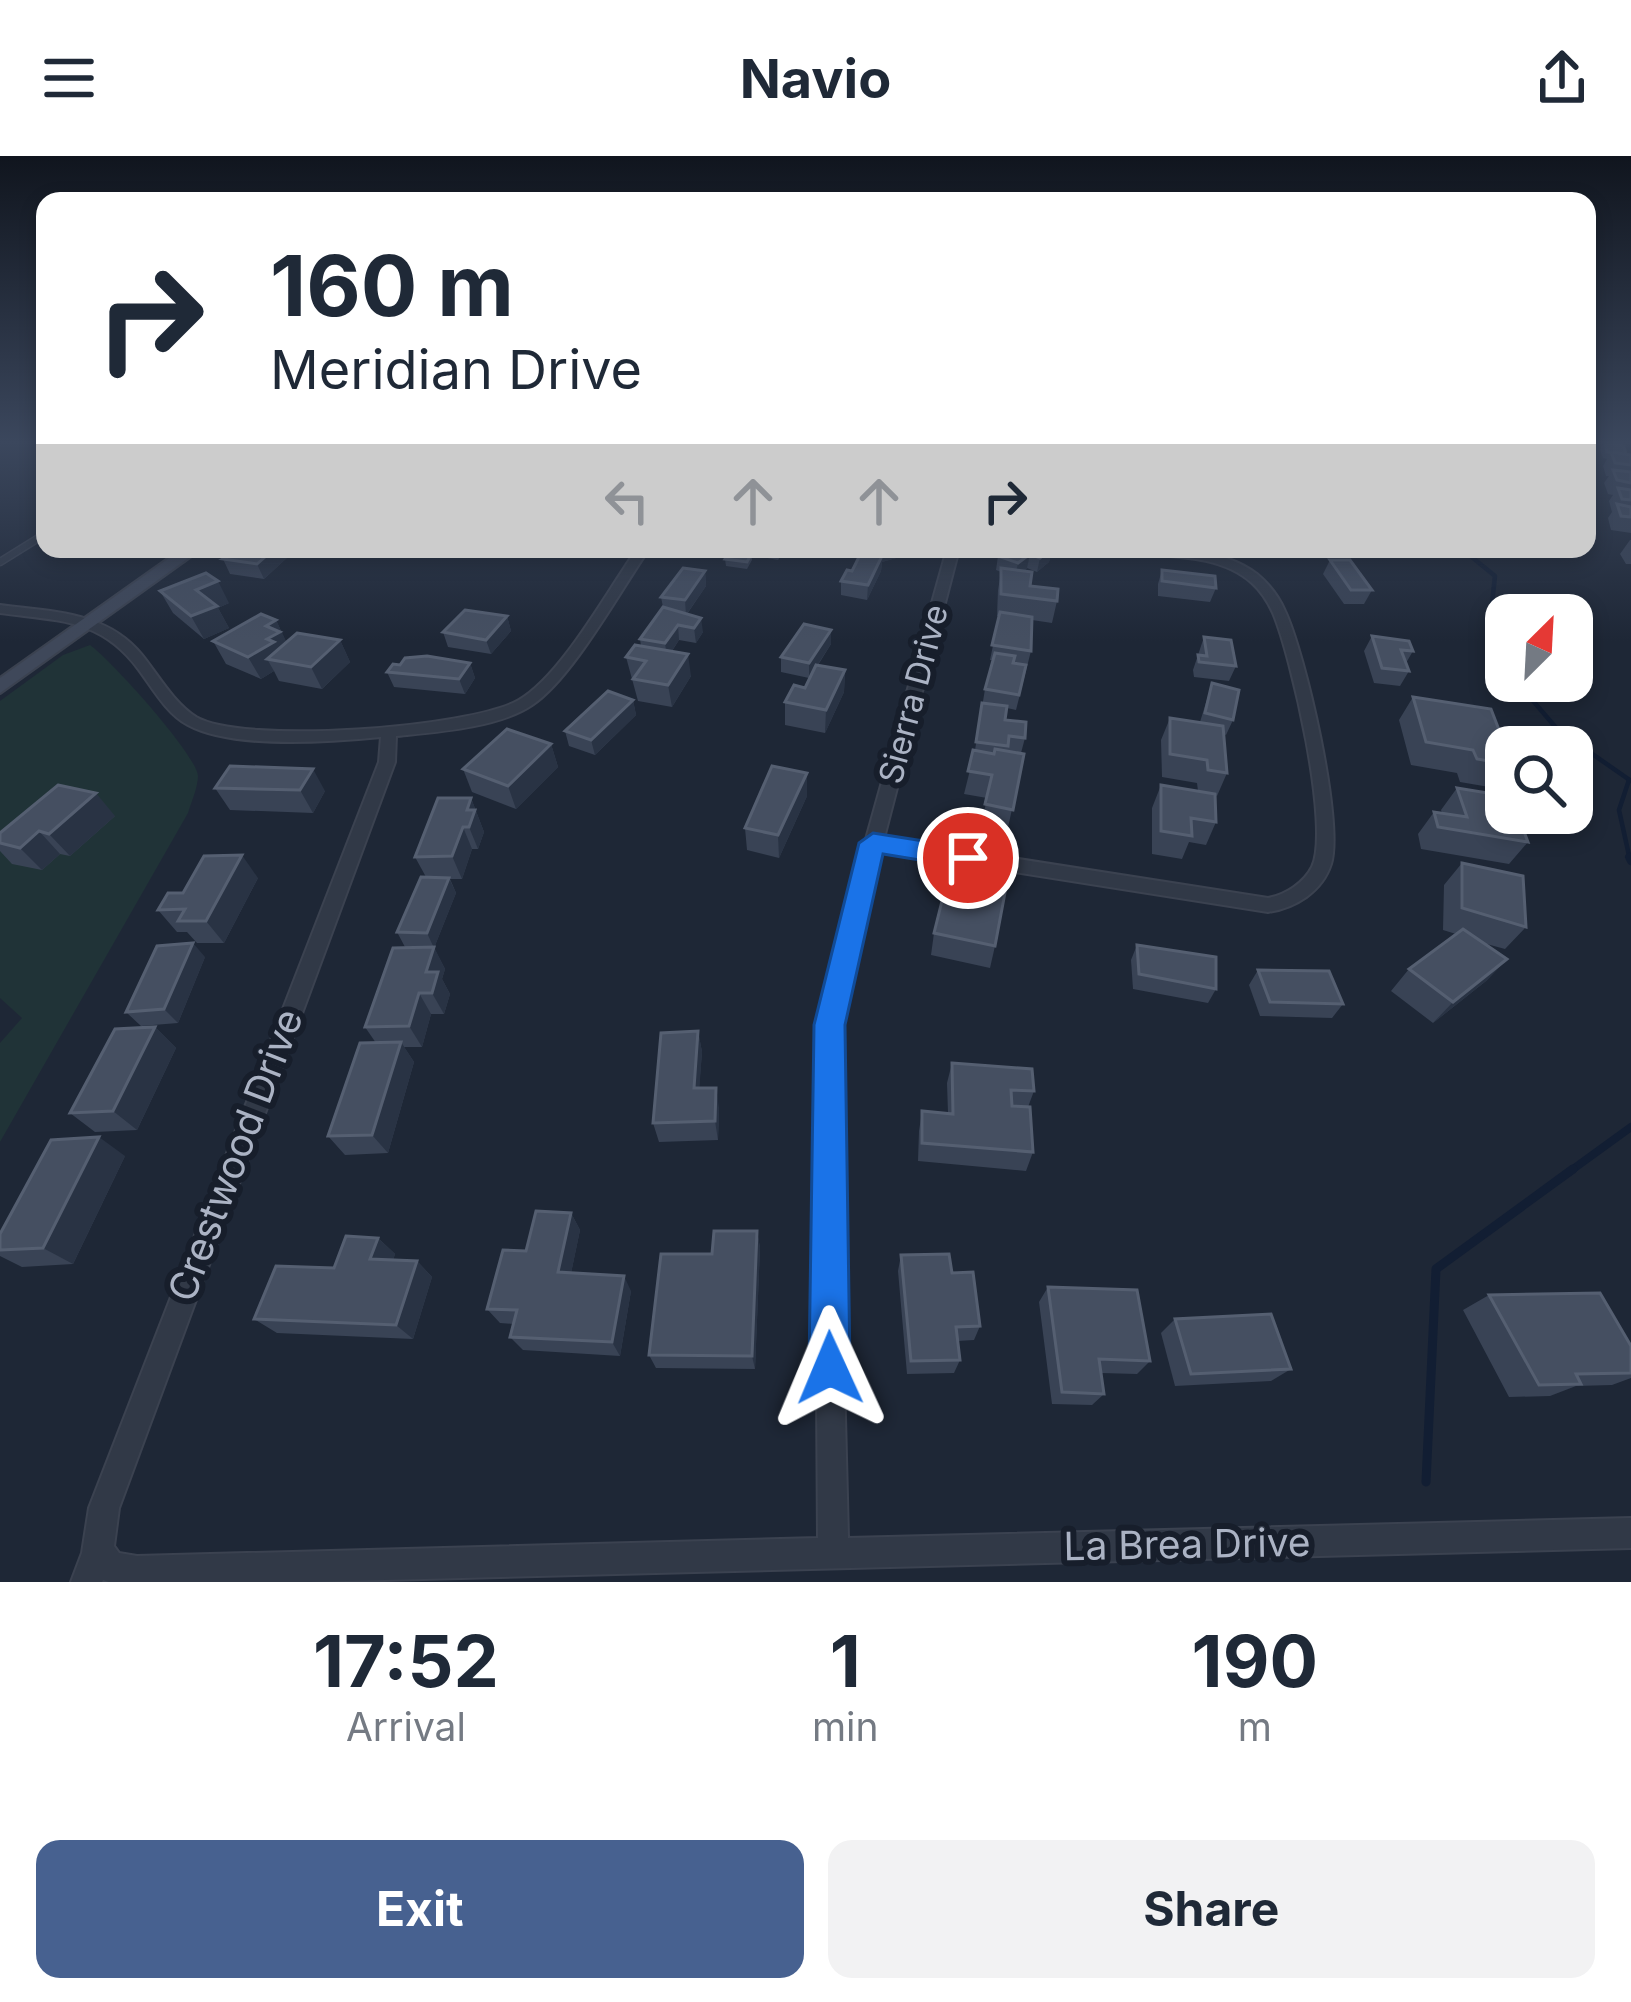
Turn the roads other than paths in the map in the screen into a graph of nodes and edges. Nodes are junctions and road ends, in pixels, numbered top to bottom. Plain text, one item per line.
1 (36, 540) edge
2 (180, 558) edge
3 (636, 558) edge
4 (951, 558) edge
5 (1190, 558) edge
6 (0, 562) edge
7 (0, 609) edge
8 (89, 623) junction
9 (0, 687) edge
10 (389, 729) junction
11 (873, 843) junction
12 (1631, 1534) edge
13 (833, 1553) junction
14 (94, 1568) edge

1 - 6 lane
2 - 8 main road
3 - 10 street
4 - 11 street, Sierra Drive
5 - 11 street
7 - 8 street
8 - 9 main road
8 - 10 street
10 - 14 street, Crestwood Drive
11 - 13 street, Sierra Drive
12 - 13 street, La Brea Drive
13 - 14 street, La Brea Drive

